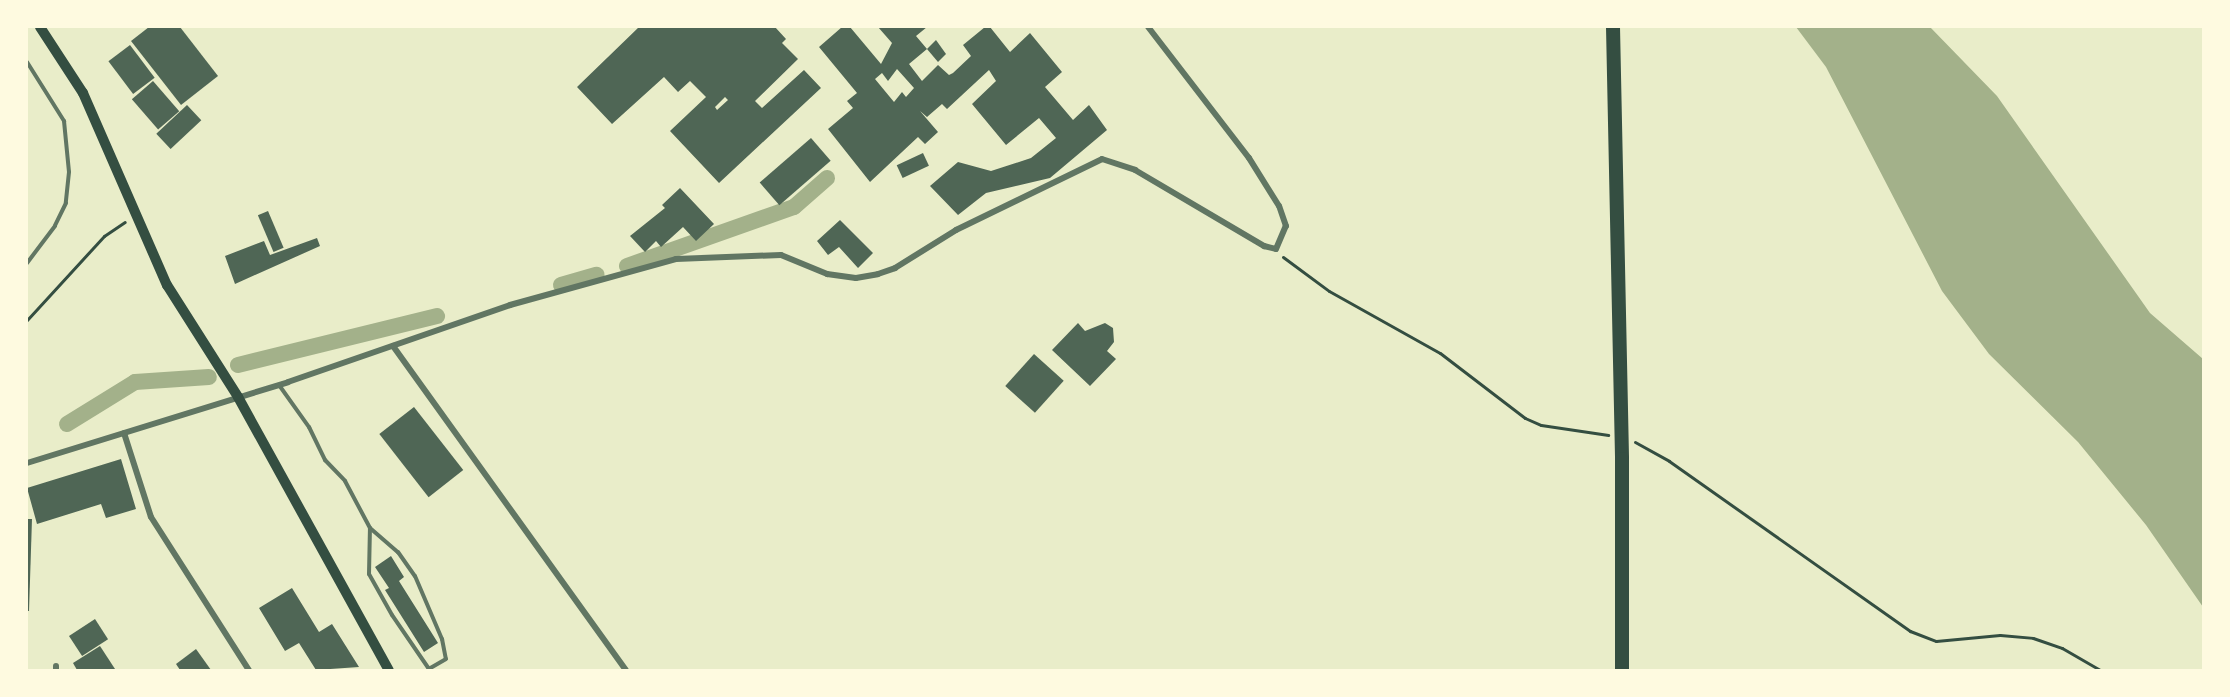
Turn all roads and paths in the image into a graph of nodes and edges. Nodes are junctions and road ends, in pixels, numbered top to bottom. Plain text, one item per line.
1 (40, 27) edge
2 (1148, 27) edge
3 (1613, 27) edge
4 (27, 62) edge
5 (134, 216) junction
6 (1276, 249) junction
7 (27, 263) edge
8 (27, 320) edge
9 (393, 346) junction
10 (279, 385) junction
11 (238, 397) junction
12 (124, 433) junction
13 (1610, 436) dead end
14 (1629, 440) dead end
15 (27, 463) edge
16 (370, 528) junction
17 (249, 670) edge
18 (389, 670) edge
19 (626, 670) edge
20 (1622, 670) edge
21 (2100, 670) edge

1 - 5 main road
2 - 6 street
3 - 20 highway
4 - 7 lane
5 - 8 path
5 - 11 main road
6 - 9 street
6 - 13 path
9 - 10 street
9 - 19 street
10 - 11 street
10 - 16 lane
11 - 12 street
11 - 18 main road
12 - 15 street
12 - 17 street
14 - 21 path
16 - 16 lane

